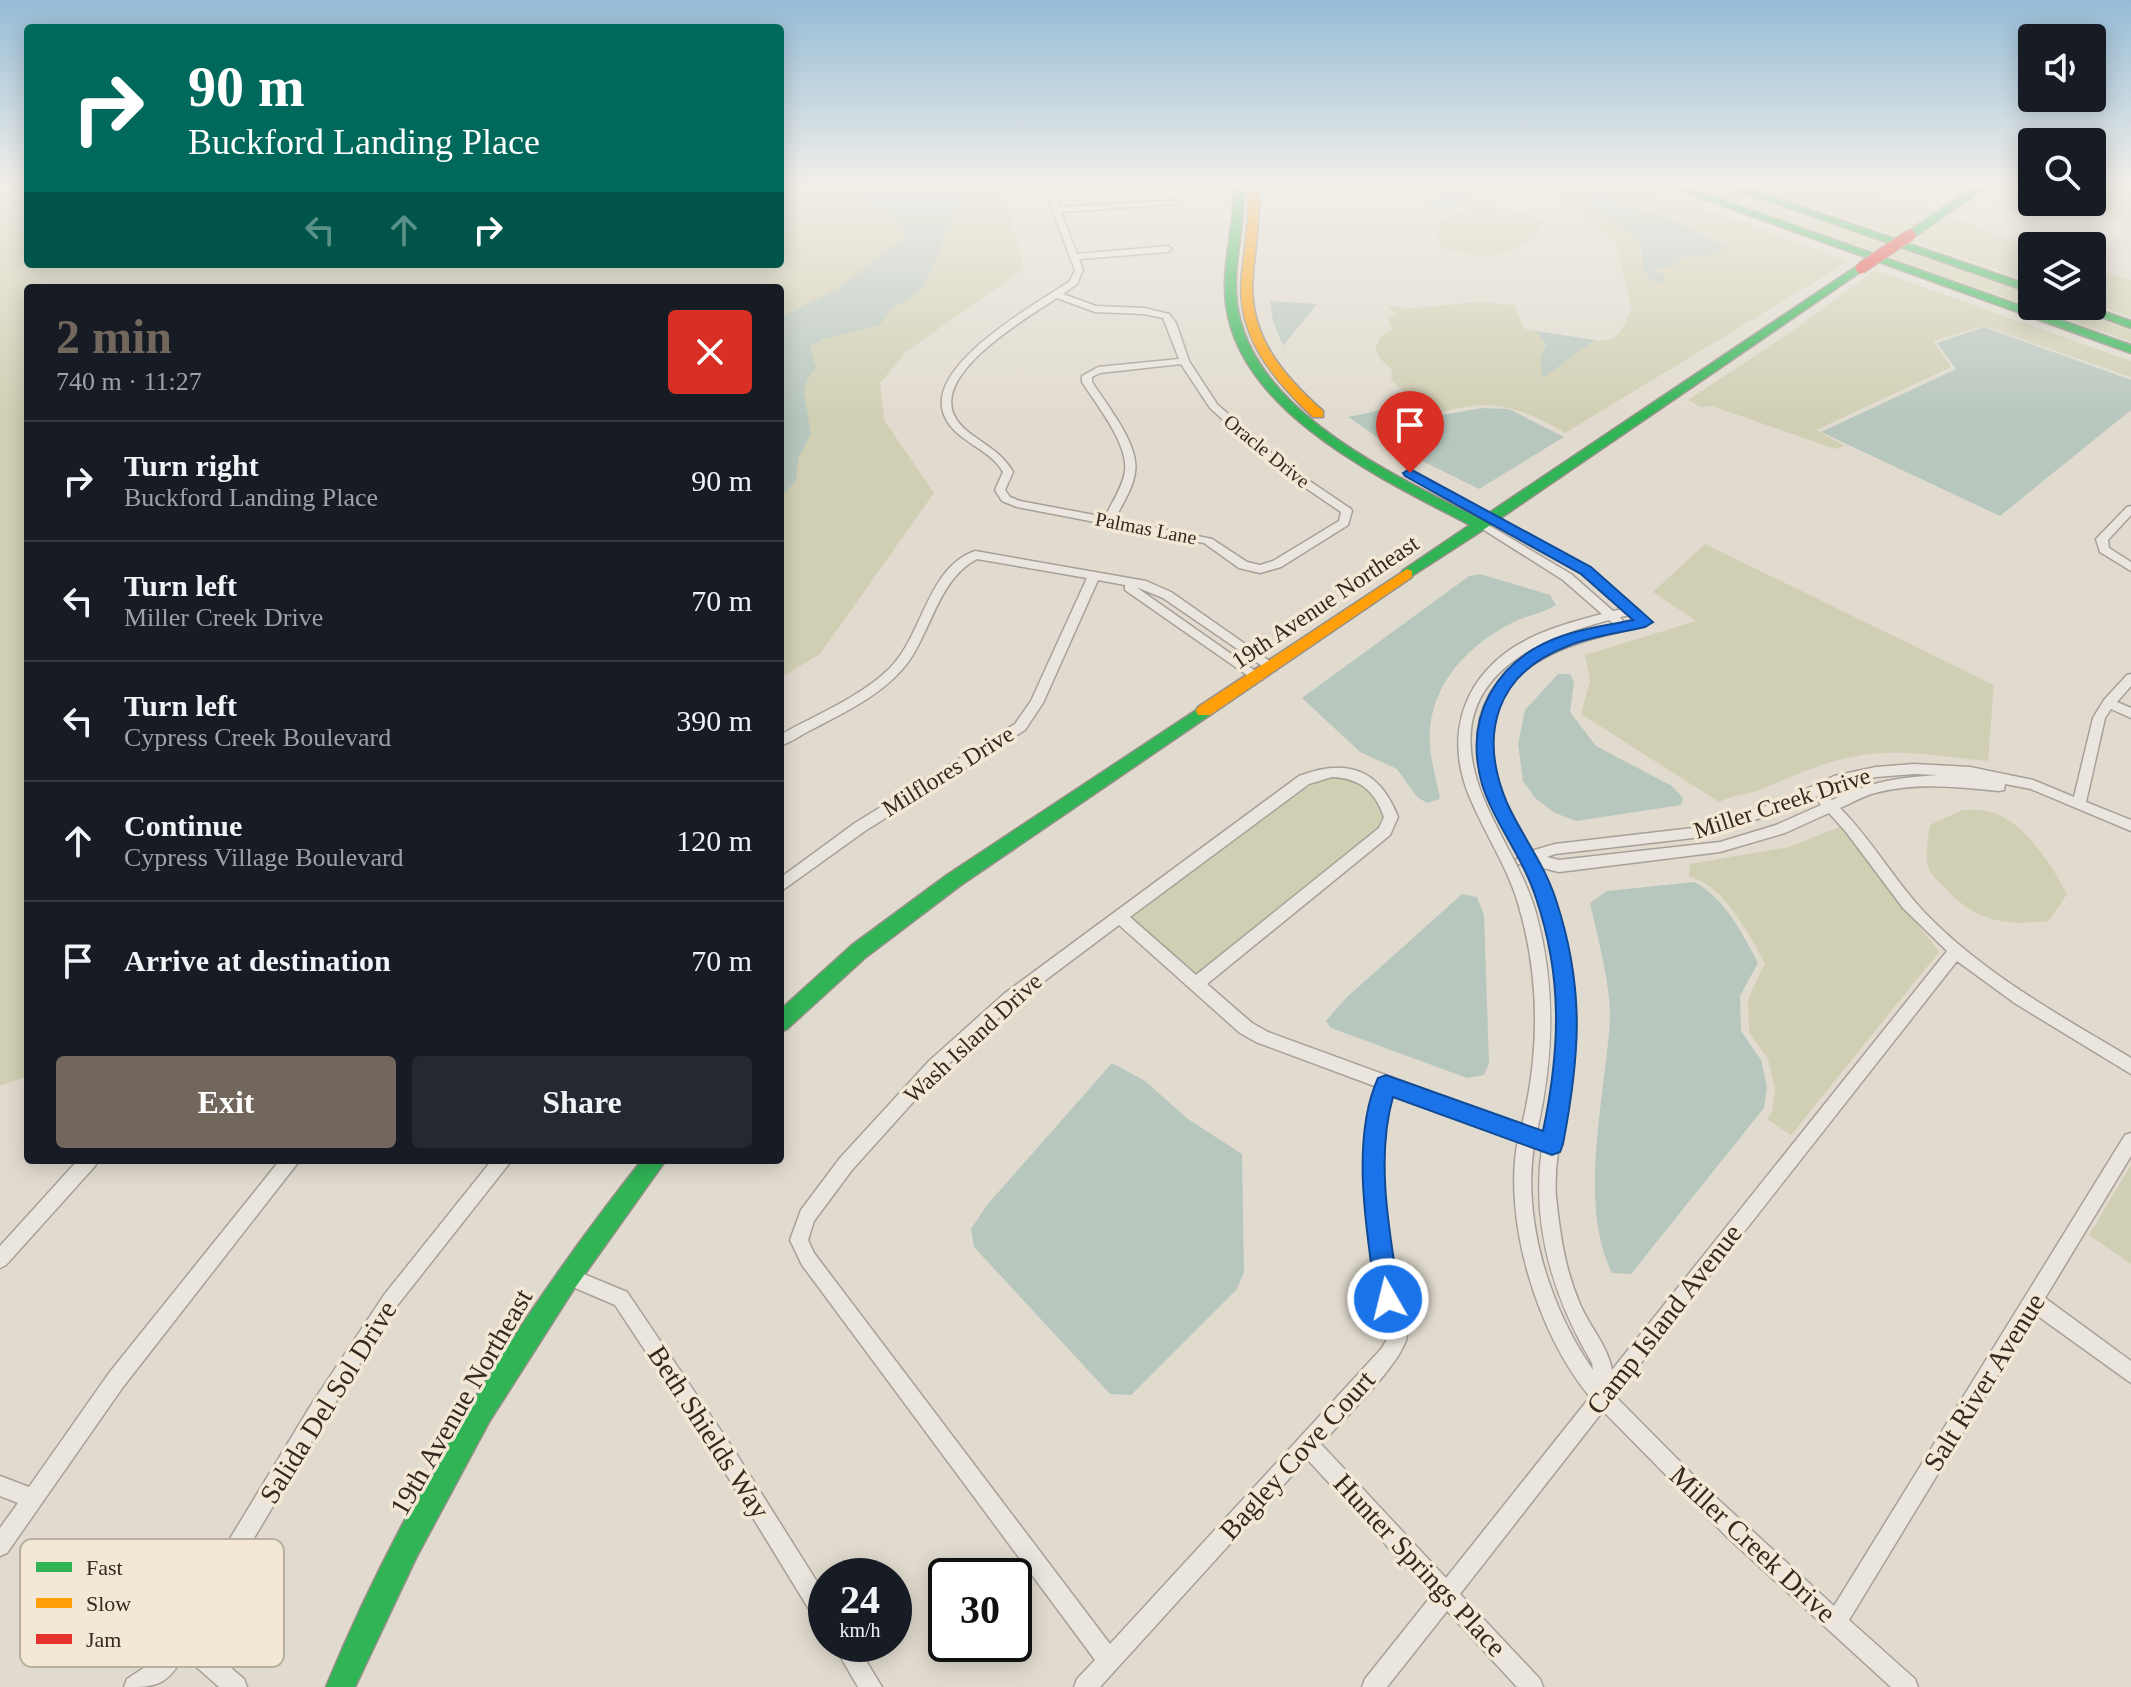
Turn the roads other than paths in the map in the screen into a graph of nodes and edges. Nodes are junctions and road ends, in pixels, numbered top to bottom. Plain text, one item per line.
1 (1075, 261) edge
2 (1236, 261) edge
3 (1250, 261) edge
4 (1872, 261) edge
5 (1883, 261) edge
6 (1947, 261) edge
7 (2018, 285) edge
8 (1057, 295) junction
9 (2106, 316) edge
10 (2131, 325) edge
11 (2131, 349) edge
12 (1184, 361) junction
13 (2131, 509) edge
14 (1109, 520) junction
15 (1487, 521) junction
16 (1320, 538) joint
17 (2131, 567) edge
18 (1094, 576) junction
19 (1114, 579) junction
20 (1633, 610) junction
21 (1198, 616) junction
22 (1618, 621) junction
23 (1184, 624) junction
24 (1214, 627) junction
25 (1201, 636) junction
26 (1265, 672) junction
27 (2131, 678) edge
28 (2108, 703) junction
29 (2131, 713) edge
30 (784, 739) edge
31 (1941, 775) junction
32 (1815, 792) junction
33 (2079, 804) junction
34 (1830, 806) junction
35 (2131, 826) edge
36 (1531, 859) junction
37 (1509, 862) junction
38 (784, 883) edge
39 (1119, 916) junction
40 (1955, 952) junction
41 (1196, 984) junction
42 (784, 1019) edge
43 (2131, 1067) edge
44 (1386, 1085) junction
45 (1527, 1136) junction
46 (2131, 1141) edge
47 (1552, 1144) junction
48 (85, 1164) edge
49 (288, 1164) edge
50 (500, 1164) edge
51 (652, 1164) edge
52 (0, 1259) edge
53 (567, 1276) junction
54 (2033, 1301) junction
55 (2131, 1373) edge
56 (1604, 1395) junction
57 (1307, 1444) junction
58 (0, 1486) edge
59 (33, 1499) junction
60 (242, 1539) edge
61 (0, 1546) edge
62 (808, 1587) edge
63 (1446, 1594) junction
64 (1836, 1622) junction
65 (1109, 1660) junction
66 (855, 1662) edge
67 (165, 1667) edge
68 (213, 1667) edge
69 (135, 1687) edge
70 (236, 1687) edge
71 (340, 1687) edge
72 (871, 1687) edge
73 (1085, 1687) edge
74 (1373, 1687) edge
75 (1532, 1687) edge
76 (1907, 1687) edge

1 - 8 street
2 - 15 main road
3 - 15 main road
4 - 15 main road, 19th Avenue Northeast, bridge
5 - 11 main road
6 - 7 main road
8 - 12 street, Oracle Drive
8 - 14 street, Palmas Lane
9 - 10 main road
12 - 14 street
12 - 16 street, Oracle Drive
13 - 17 street
14 - 16 street, Palmas Lane
15 - 20 street
15 - 22 street
15 - 26 main road, 19th Avenue Northeast
18 - 19 street
18 - 30 street
18 - 38 street, Milflores Drive
19 - 21 street
19 - 23 street
20 - 22 street, Miller Creek Drive
20 - 22 street, Miller Creek Drive
21 - 23 street
21 - 24 street
22 - 36 street, Miller Creek Drive
22 - 37 street, Miller Creek Drive
23 - 25 street
24 - 25 street
24 - 26 street
25 - 26 street
26 - 42 main road, 19th Avenue Northeast
27 - 28 street
28 - 29 street
28 - 33 street
31 - 32 street, Miller Creek Drive
31 - 33 street, Miller Creek Drive
31 - 34 street, Miller Creek Drive
32 - 34 street
32 - 36 street, Miller Creek Drive
33 - 35 street, Miller Creek Drive
34 - 36 street, Miller Creek Drive
34 - 40 street
36 - 37 street
36 - 47 street, Miller Creek Drive
37 - 45 street, Miller Creek Drive
39 - 41 street
39 - 41 street, Wash Island Drive
39 - 65 street, Wash Island Drive
40 - 43 street
40 - 56 street, Camp Island Avenue
41 - 44 street
44 - 45 street
44 - 57 street, Bagley Cove Court
45 - 47 street
45 - 56 street, Miller Creek Drive
46 - 54 street, Salt River Avenue
47 - 56 street, Miller Creek Drive
48 - 52 street
49 - 59 street
50 - 60 street, Salida Del Sol Drive
51 - 53 main road, 19th Avenue Northeast
53 - 62 street, Beth Shields Way
53 - 71 main road, 19th Avenue Northeast
54 - 55 street
54 - 64 street, Salt River Avenue
56 - 63 street, Camp Island Avenue
56 - 64 street, Miller Creek Drive
57 - 63 street, Hunter Springs Place
57 - 65 street, Bagley Cove Court
58 - 59 street
59 - 61 street
63 - 74 street, Camp Island Avenue
63 - 75 street, Hunter Springs Place
64 - 76 street, Miller Creek Drive
65 - 73 street, Bagley Cove Court
66 - 72 street
67 - 69 street, Salida Del Sol Drive
68 - 70 street

